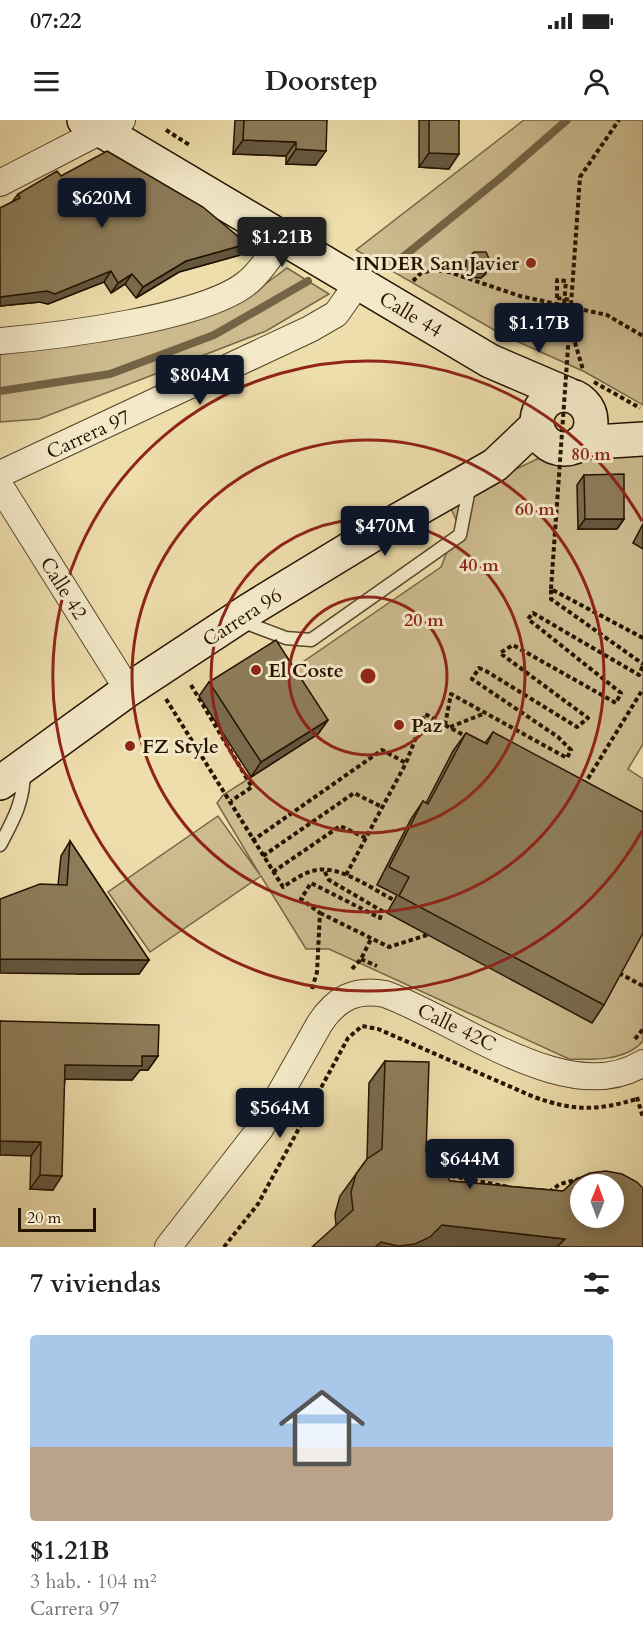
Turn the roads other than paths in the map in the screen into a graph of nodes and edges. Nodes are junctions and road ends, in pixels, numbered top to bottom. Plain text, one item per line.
1 (102, 123) edge
2 (0, 183) edge
3 (283, 239) junction
4 (358, 283) junction
5 (0, 341) edge
6 (490, 361) junction
7 (580, 392) junction
8 (537, 420) junction
9 (643, 432) edge
10 (643, 440) edge
11 (570, 446) junction
12 (483, 472) junction
13 (0, 474) edge
14 (0, 486) edge
15 (237, 619) junction
16 (152, 676) junction
17 (12, 775) edge
18 (0, 845) edge
19 (637, 1053) edge
20 (168, 1247) edge

1 - 2 street
1 - 3 street, Calle 44
3 - 4 street, Calle 44
3 - 5 street
4 - 6 street, Calle 44
4 - 13 street, Carrera 97
6 - 7 street, Calle 44
6 - 8 street, Calle 44
7 - 8 street
7 - 9 street, Calle 44
7 - 11 street
8 - 11 street
8 - 12 street, Carrera 96
10 - 11 street
11 - 12 street, Carrera 96
12 - 15 street, Carrera 96
12 - 15 lane
14 - 16 street, Calle 42
15 - 16 street, Carrera 96
16 - 17 street, Carrera 96
17 - 18 lane
19 - 20 street, Calle 42C

